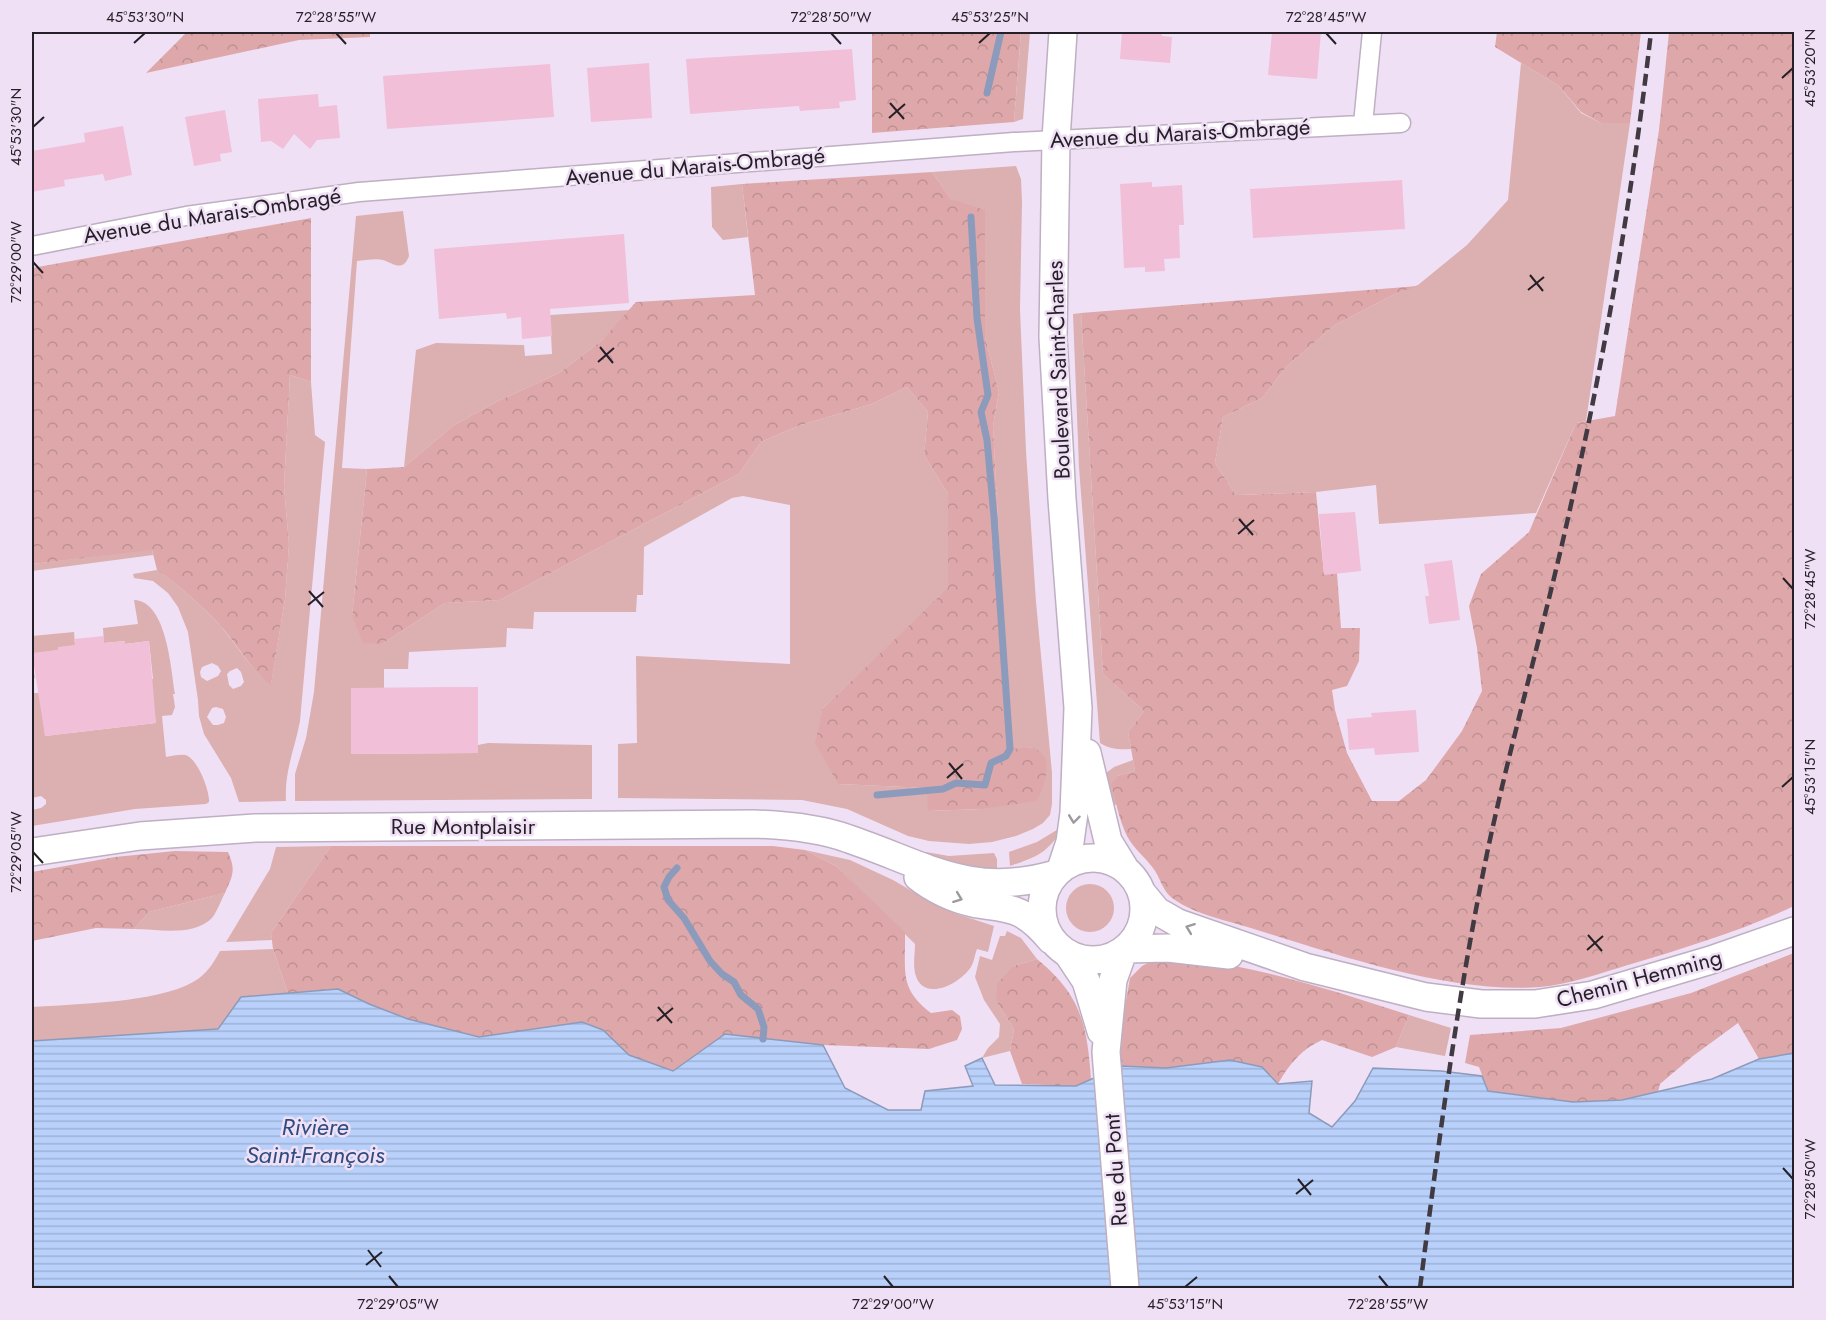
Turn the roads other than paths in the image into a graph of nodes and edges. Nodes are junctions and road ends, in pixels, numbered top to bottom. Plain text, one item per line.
1 (1063, 32) edge
2 (1372, 32) edge
3 (1401, 123) dead end
4 (1364, 124) junction
5 (1056, 140) junction
6 (32, 246) edge
7 (1078, 708) junction
8 (32, 852) edge
9 (891, 856) junction
10 (1124, 867) junction
11 (1058, 872) junction
12 (1143, 893) junction
13 (1794, 931) edge
14 (1061, 949) junction
15 (1125, 950) junction
16 (1305, 967) junction
17 (1106, 1052) junction
18 (1125, 1288) edge

1 - 5 street, Boulevard Saint-Charles
2 - 4 street
3 - 4 street, Avenue du Marais-Ombragé
4 - 5 street, Avenue du Marais-Ombragé
5 - 6 street, Avenue du Marais-Ombragé
5 - 7 street, Boulevard Saint-Charles
7 - 10 street, Boulevard Saint-Charles
7 -> 11 street, Boulevard Saint-Charles
8 - 9 street, Rue Montplaisir
9 - 11 street, Rue Montplaisir
9 -> 14 street, Rue Montplaisir
10 - 11 street
10 - 12 street
11 - 14 street
12 - 15 street
16 -> 12 street, Chemin Hemming
13 - 16 street, Chemin Hemming
14 - 15 street
14 - 17 street
15 - 16 street, Chemin Hemming
15 - 17 street
17 - 18 street, Rue du Pont

